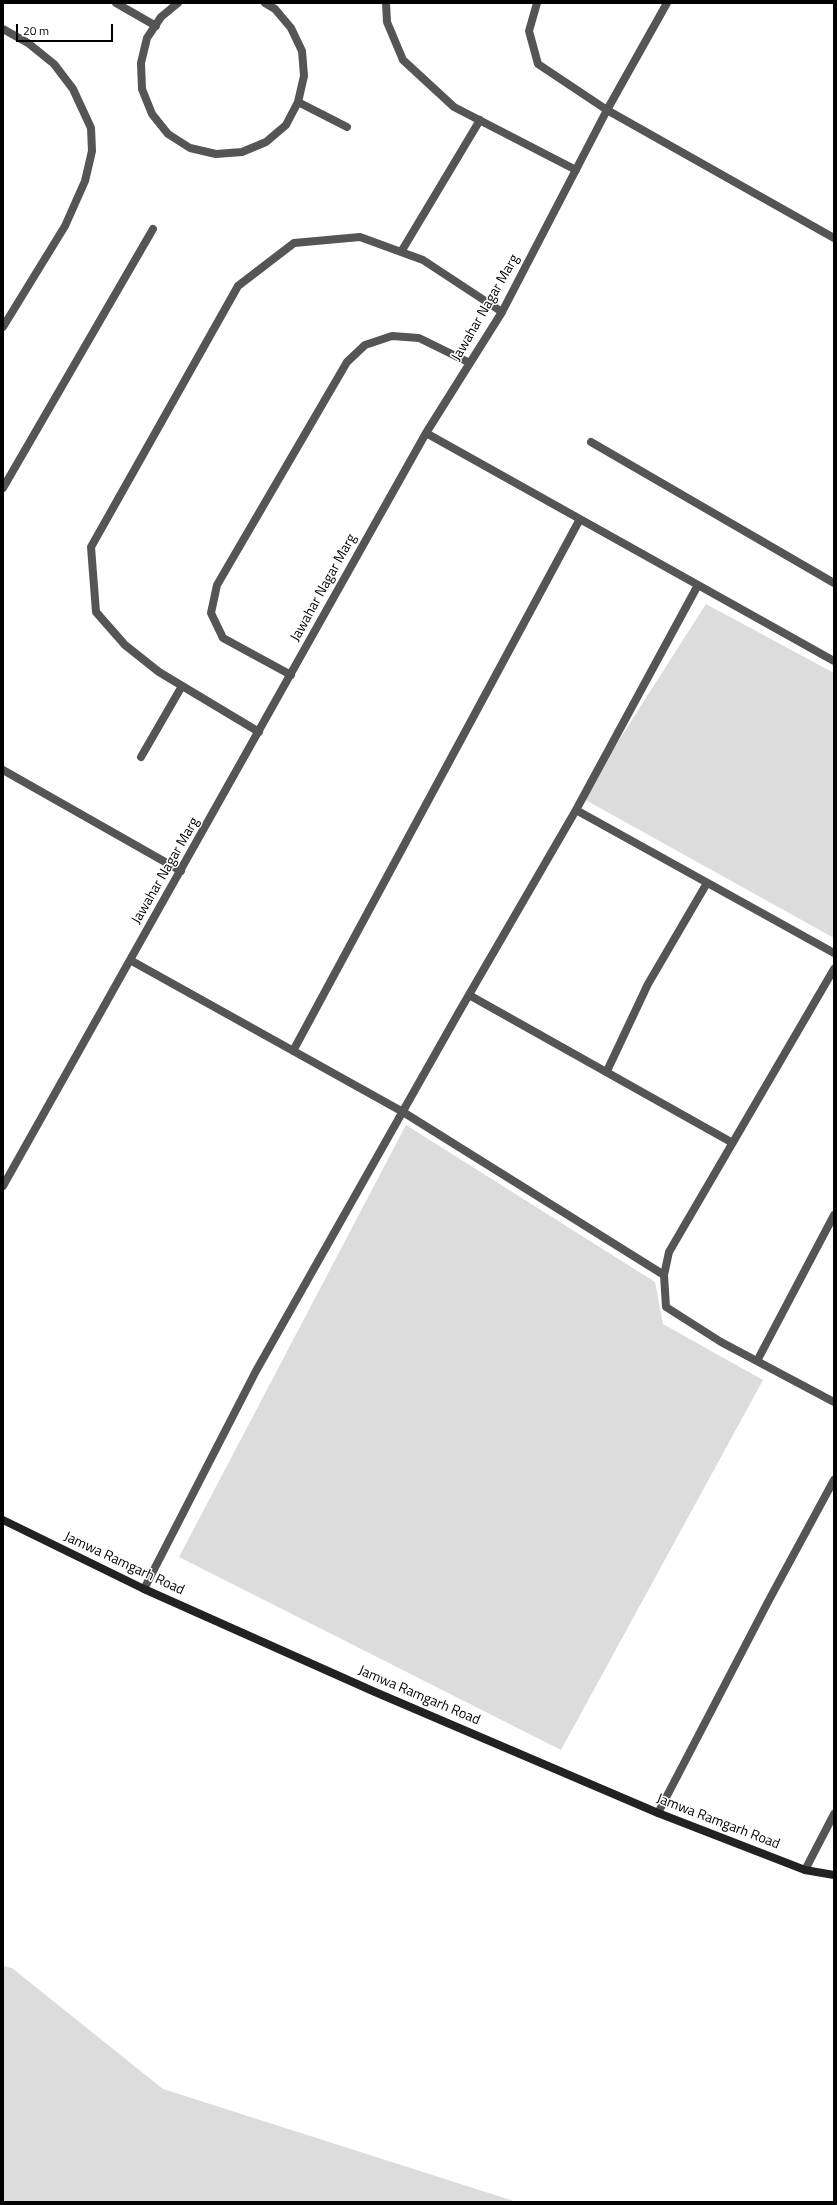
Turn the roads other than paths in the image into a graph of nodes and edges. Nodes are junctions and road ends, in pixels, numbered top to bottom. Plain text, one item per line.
1 (116, 3) edge
2 (178, 3) edge
3 (265, 3) edge
4 (386, 3) edge
5 (536, 3) edge
6 (666, 3) edge
7 (277, 6) edge
8 (156, 26) junction
9 (3, 29) edge
10 (298, 102) junction
11 (607, 110) junction
12 (480, 120) junction
13 (347, 127) dead end
14 (576, 170) junction
15 (153, 229) dead end
16 (834, 238) edge
17 (401, 252) junction
18 (502, 312) junction
19 (3, 327) edge
20 (470, 363) junction
21 (426, 433) junction
22 (591, 442) dead end
23 (3, 488) edge
24 (580, 518) junction
25 (834, 583) edge
26 (698, 585) junction
27 (834, 661) edge
28 (291, 675) junction
29 (182, 686) junction
30 (259, 732) junction
31 (141, 757) dead end
32 (3, 770) edge
33 (576, 810) junction
34 (181, 871) junction
35 (707, 883) junction
36 (834, 953) edge
37 (130, 960) junction
38 (834, 969) edge
39 (469, 995) junction
40 (293, 1051) junction
41 (607, 1071) junction
42 (403, 1112) junction
43 (731, 1142) junction
44 (3, 1186) edge
45 (834, 1215) edge
46 (664, 1276) junction
47 (757, 1360) junction
48 (834, 1402) edge
49 (834, 1480) edge
50 (3, 1520) edge
51 (144, 1589) junction
52 (658, 1813) junction
53 (834, 1814) edge
54 (806, 1870) junction
55 (834, 1875) edge

1 - 8 street
2 - 8 street
3 - 7 street
4 - 12 street
5 - 11 street
6 - 11 street, Jawahar Nagar Marg
7 - 10 street
8 - 10 street
9 - 19 street
10 - 13 street
11 - 14 street, Jawahar Nagar Marg
11 - 16 street
12 - 14 street
12 - 17 street
14 - 18 street, Jawahar Nagar Marg
15 - 23 street
17 - 18 street
17 - 29 street
18 - 20 street, Jawahar Nagar Marg
20 - 21 street, Jawahar Nagar Marg
20 - 28 street
21 - 24 street
21 - 28 street, Jawahar Nagar Marg
22 - 25 street
24 - 26 street
24 - 40 street
26 - 27 street
26 - 33 street
28 - 30 street, Jawahar Nagar Marg
29 - 30 street
29 - 31 street
30 - 34 street, Jawahar Nagar Marg
32 - 34 street
33 - 35 street
33 - 39 street
34 - 37 street, Jawahar Nagar Marg
35 - 36 street
35 - 41 street
37 - 40 street
37 - 44 street, Jawahar Nagar Marg
38 - 43 street
39 - 41 street
39 - 42 street
40 - 42 street
41 - 43 street
42 - 46 street
42 - 51 street
43 - 46 street
45 - 47 street
46 - 47 street
47 - 48 street
49 - 52 street
50 - 51 main road, Jamwa Ramgarh Road
51 - 52 main road, Jamwa Ramgarh Road
52 - 54 main road, Jamwa Ramgarh Road
53 - 54 street
54 - 55 main road, Jamwa Ramgarh Road

